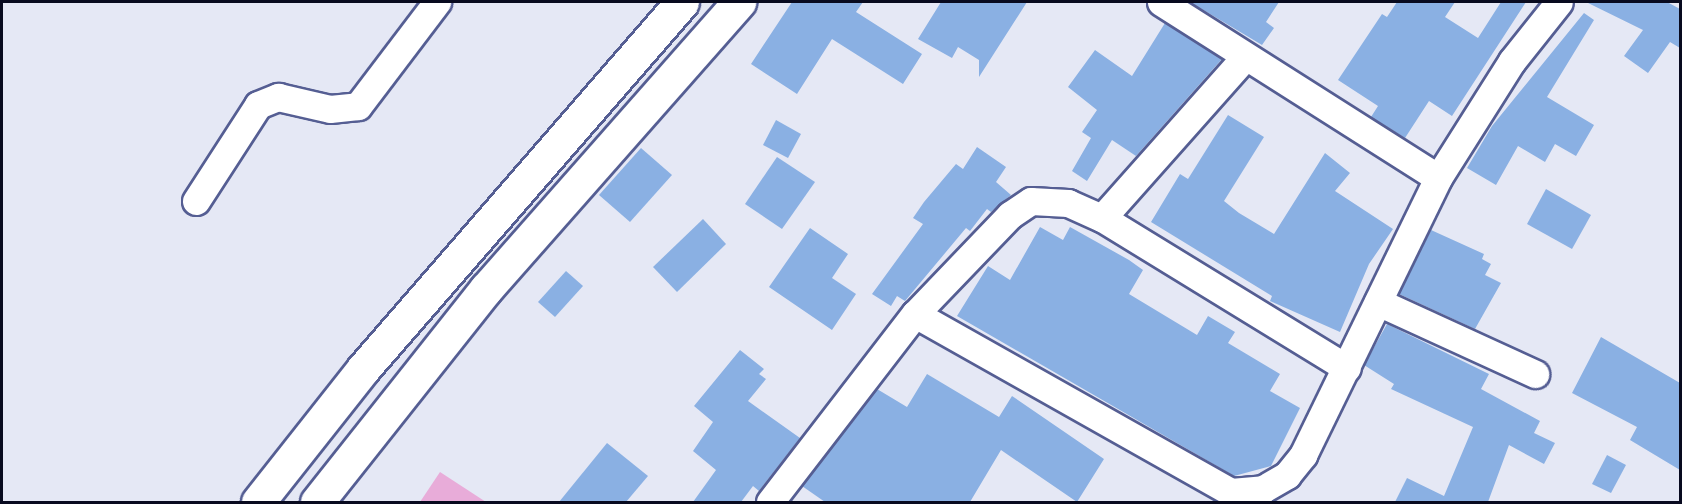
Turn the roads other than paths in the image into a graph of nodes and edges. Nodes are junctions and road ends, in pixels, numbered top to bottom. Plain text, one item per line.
1 (437, 2) edge
2 (682, 2) edge
3 (739, 2) edge
4 (1161, 2) edge
5 (1559, 2) edge
6 (1244, 58) junction
7 (1438, 178) junction
8 (196, 201) dead end
9 (1102, 218) junction
10 (1378, 302) junction
11 (915, 314) junction
12 (1347, 368) junction
13 (1535, 375) dead end
14 (1225, 497) edge
15 (779, 500) edge
16 (258, 502) edge
17 (317, 502) edge

1 - 8 street
2 - 16 main road
3 - 17 main road
4 - 6 street
5 - 7 street
6 - 7 street
6 - 9 street
7 - 10 street
9 - 11 street
9 - 12 street
10 - 12 street
10 - 13 street
11 - 14 street
11 - 15 street
12 - 14 street

